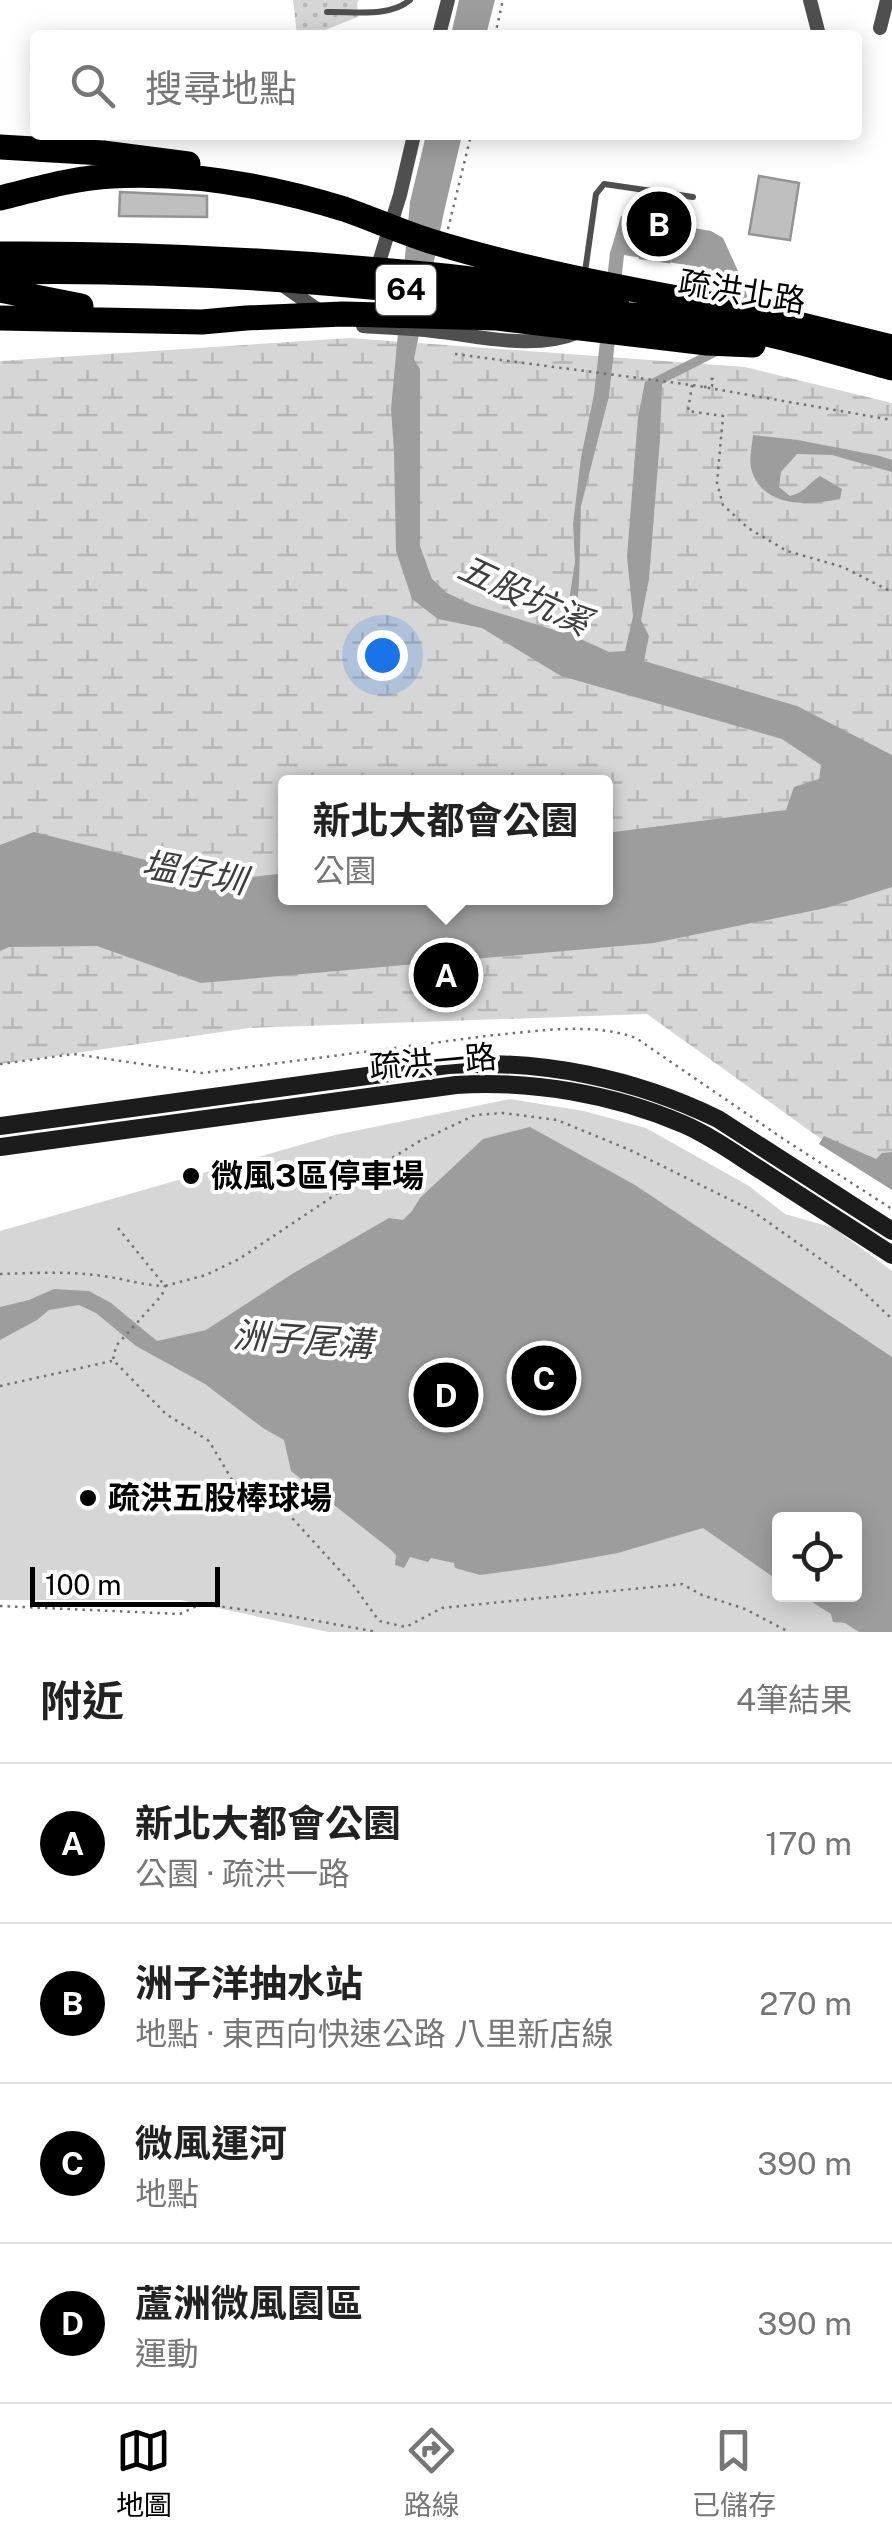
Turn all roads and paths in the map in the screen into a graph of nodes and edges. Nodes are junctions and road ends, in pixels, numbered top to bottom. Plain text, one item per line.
1 (410, 0) edge
2 (448, 0) edge
3 (503, 0) edge
4 (810, 0) edge
5 (887, 0) edge
6 (327, 12) dead end
7 (885, 25) edge
8 (440, 30) edge
9 (496, 30) edge
10 (818, 30) edge
11 (413, 140) edge
12 (470, 140) edge
13 (0, 147) edge
14 (274, 190) junction
15 (694, 197) dead end
16 (0, 198) edge
17 (446, 240) joint
18 (0, 257) edge
19 (256, 266) junction
20 (0, 272) edge
21 (328, 272) junction
22 (0, 290) edge
23 (528, 294) junction
24 (581, 298) junction
25 (636, 304) junction
26 (749, 312) junction
27 (326, 316) junction
28 (0, 318) edge
29 (246, 318) junction
30 (577, 333) junction
31 (523, 341) junction
32 (808, 345) junction
33 (892, 348) edge
34 (455, 354) dead end
35 (892, 368) edge
36 (706, 378) dead end
37 (692, 385) junction
38 (704, 386) junction
39 (892, 420) edge
40 (892, 592) edge
41 (0, 1126) edge
42 (0, 1147) edge
43 (118, 1228) dead end
44 (892, 1231) edge
45 (892, 1256) edge
46 (0, 1274) edge
47 (165, 1286) junction
48 (892, 1319) edge
49 (113, 1360) junction
50 (0, 1386) edge
51 (0, 1606) edge
52 (407, 1630) edge
53 (377, 1632) edge
54 (789, 1632) edge

1 - 6 lane
2 - 8 street
3 - 9 path
4 - 10 street
5 - 7 street
11 - 21 street
12 - 17 path
13 - 14 highway
14 - 16 highway
14 - 26 highway
15 - 24 lane
17 - 23 street, 疏洪北路
18 - 19 street
18 - 26 highway, 64
19 - 21 street
19 - 27 street
20 - 32 highway, 64
21 - 27 street
22 - 29 highway
23 - 24 street, 疏洪北路
23 - 31 street
24 - 25 street, 疏洪北路
24 - 30 street
25 - 30 street
25 - 33 street, 疏洪北路
26 - 33 highway, 64
27 - 31 street
28 - 29 highway
29 - 32 highway
30 - 31 street
32 - 35 highway, 64
34 - 37 path
36 - 38 path
37 - 38 path
37 - 40 path
38 - 39 path
41 - 44 street, 疏洪一路
42 - 45 street, 疏洪一路
43 - 47 path
46 - 47 path
47 - 48 path
47 - 49 path
49 - 50 path
49 - 52 path
51 - 53 path
52 - 54 path

